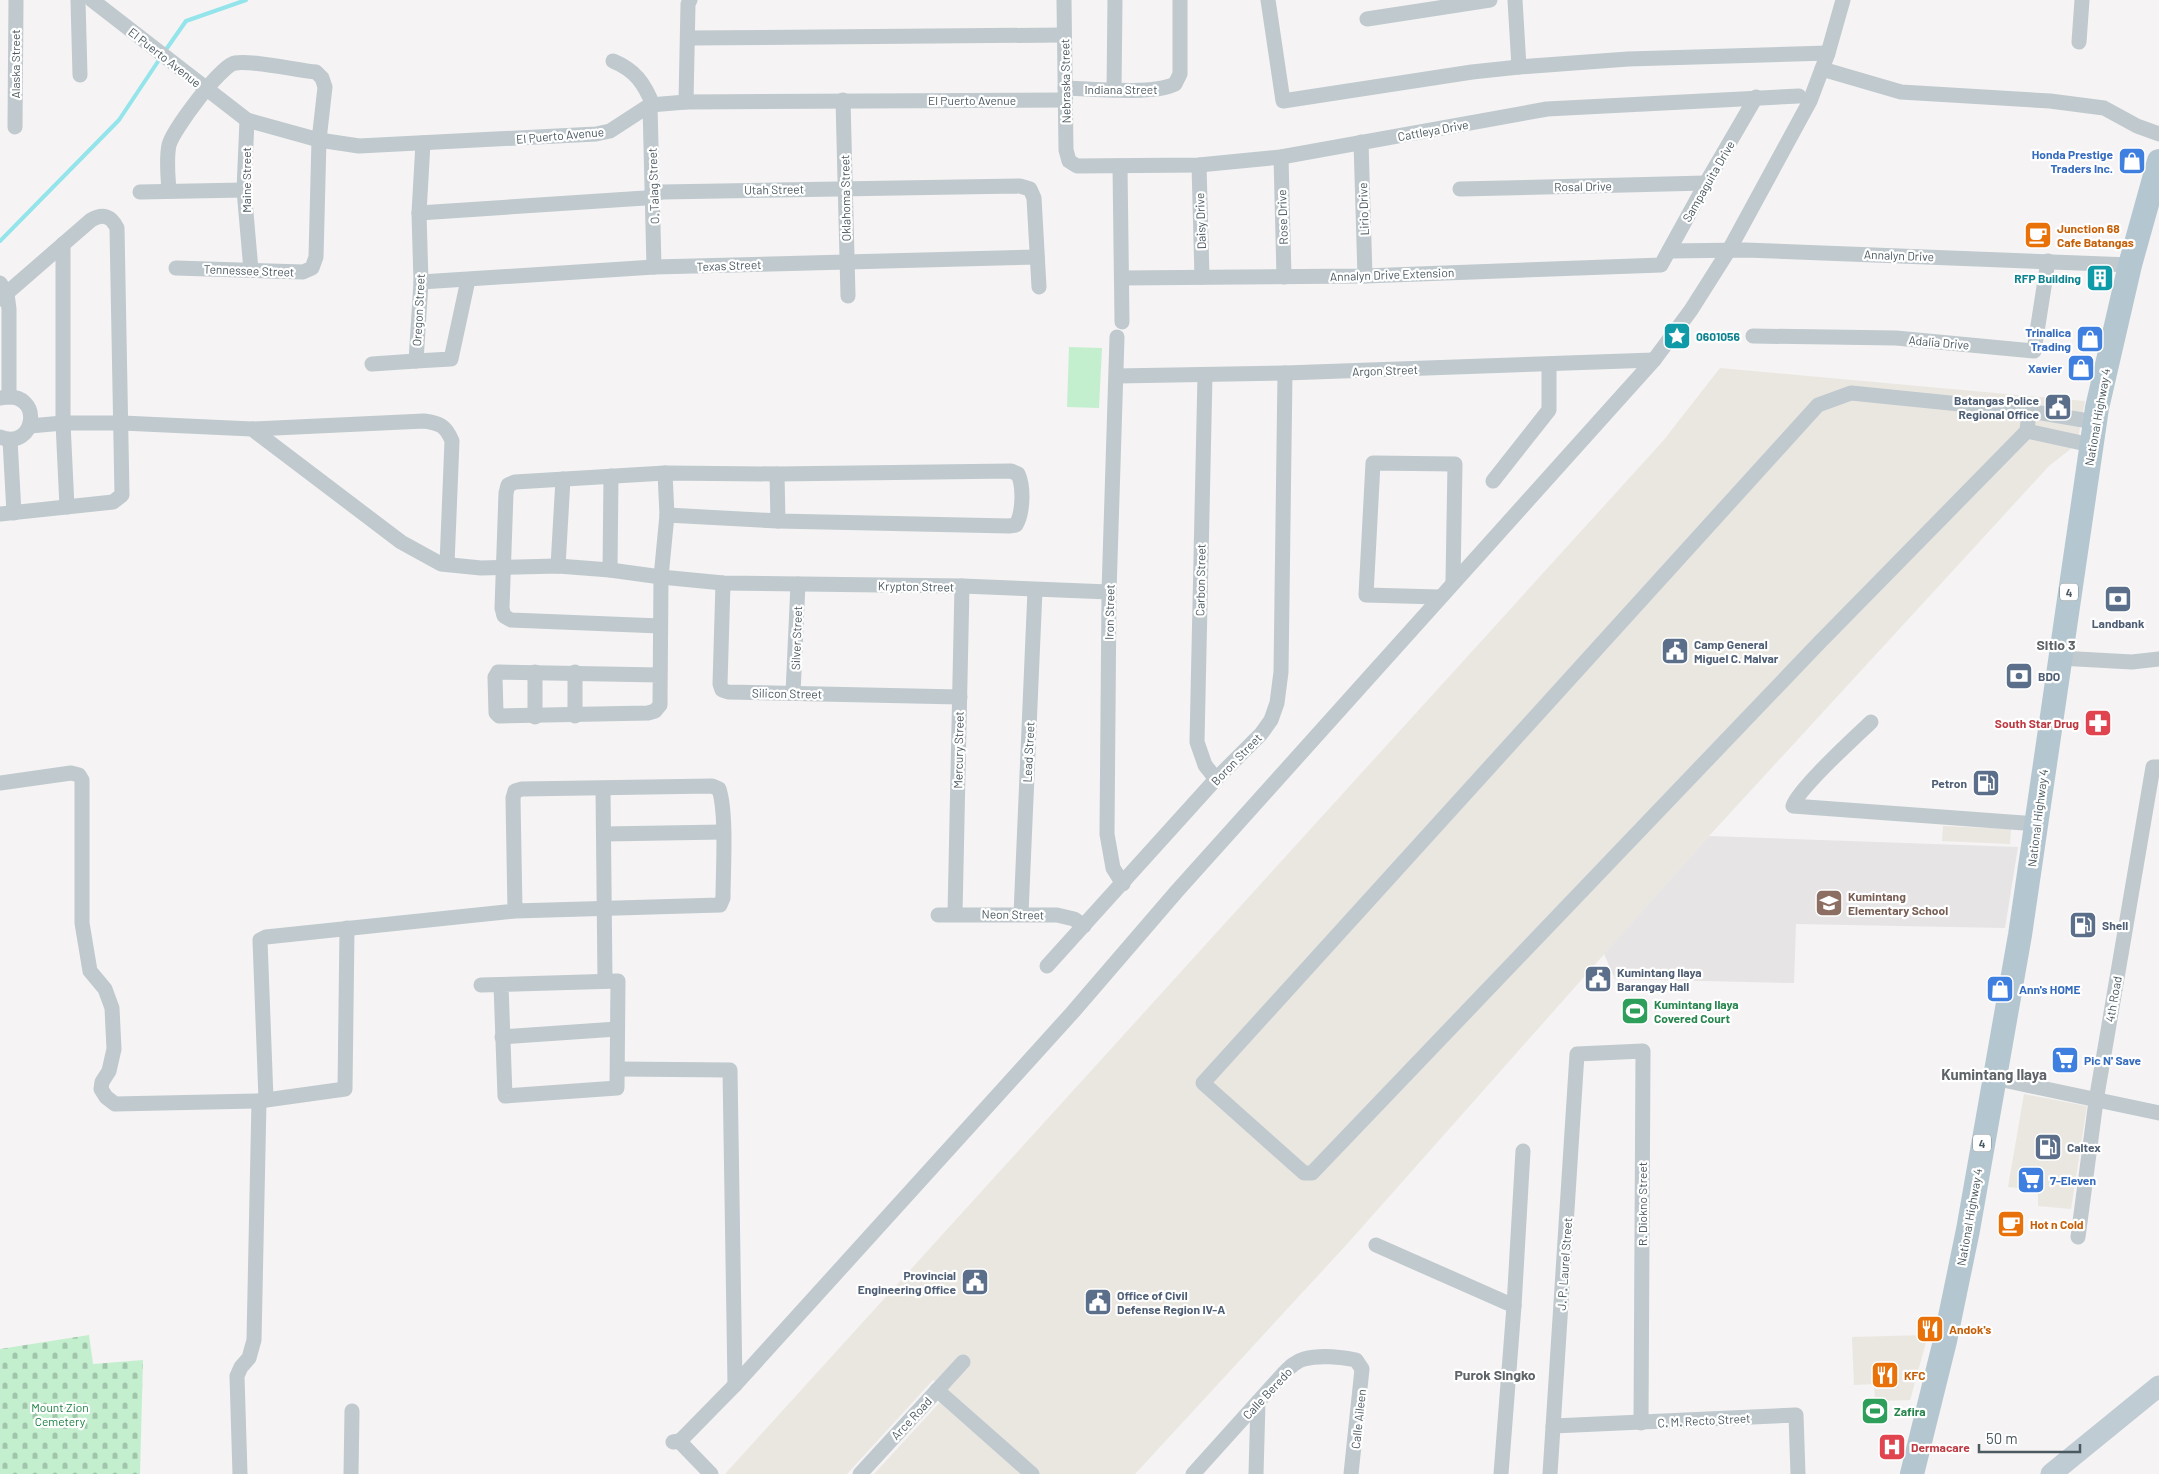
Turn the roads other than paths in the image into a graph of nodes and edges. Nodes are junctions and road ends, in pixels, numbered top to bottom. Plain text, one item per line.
1 (16, 0) edge
2 (78, 0) edge
3 (92, 0) edge
4 (690, 0) edge
5 (1064, 0) edge
6 (1115, 0) edge
7 (1180, 0) edge
8 (1268, 0) edge
9 (1490, 0) edge
10 (1515, 0) edge
11 (1843, 0) edge
12 (2082, 0) edge
13 (1367, 19) dead end
14 (1064, 35) junction
15 (688, 38) junction
16 (2078, 42) dead end
17 (1828, 53) junction
18 (613, 61) dead end
19 (1519, 67) junction
20 (1822, 69) junction
21 (80, 75) dead end
22 (206, 90) junction
23 (1114, 90) junction
24 (1065, 94) junction
25 (1799, 96) dead end
26 (1756, 97) junction
27 (843, 100) junction
28 (686, 102) junction
29 (651, 105) junction
30 (248, 120) junction
31 (15, 127) dead end
32 (2159, 134) edge
33 (319, 140) junction
34 (1361, 142) junction
35 (423, 144) junction
36 (1281, 157) junction
37 (1069, 161) joint
38 (2159, 161) edge
39 (1199, 165) junction
40 (1120, 166) junction
41 (1706, 183) junction
42 (845, 187) junction
43 (1460, 188) dead end
44 (244, 190) junction
45 (170, 191) junction
46 (140, 192) dead end
47 (653, 194) junction
48 (419, 212) junction
49 (63, 244) junction
50 (1729, 250) junction
51 (1669, 251) junction
52 (1037, 257) junction
53 (847, 261) junction
54 (2048, 261) junction
55 (1661, 265) joint
56 (2130, 265) junction
57 (654, 267) junction
58 (176, 268) dead end
59 (251, 270) junction
60 (1365, 276) junction
61 (1202, 277) junction
62 (1284, 277) junction
63 (1122, 278) junction
64 (468, 280) junction
65 (420, 282) junction
66 (1039, 287) dead end
67 (2, 292) edge
68 (848, 296) dead end
69 (1122, 322) dead end
70 (1753, 336) dead end
71 (1116, 337) dead end
72 (1654, 360) junction
73 (416, 361) junction
74 (372, 364) dead end
75 (1549, 364) junction
76 (1285, 373) junction
77 (1205, 375) junction
78 (1116, 376) junction
79 (5, 398) edge
80 (2029, 411) junction
81 (63, 422) junction
82 (2095, 422) junction
83 (122, 423) junction
84 (30, 426) junction
85 (252, 429) junction
86 (2027, 431) junction
87 (5, 438) edge
88 (2092, 445) junction
89 (6, 462) edge
90 (665, 472) junction
91 (777, 474) junction
92 (611, 476) junction
93 (563, 479) junction
94 (1493, 481) dead end
95 (67, 507) junction
96 (7, 514) edge
97 (667, 515) junction
98 (778, 521) junction
99 (447, 564) junction
100 (558, 566) junction
101 (502, 567) junction
102 (610, 570) junction
103 (661, 578) junction
104 (1453, 582) junction
105 (723, 583) junction
106 (798, 584) junction
107 (962, 586) junction
108 (1036, 590) junction
109 (1109, 592) junction
110 (1440, 597) junction
111 (660, 626) junction
112 (2059, 658) junction
113 (2159, 659) edge
114 (535, 672) junction
115 (574, 672) junction
116 (660, 675) junction
117 (793, 693) junction
118 (960, 697) junction
119 (575, 716) junction
120 (535, 717) junction
121 (1871, 722) dead end
122 (2159, 767) edge
123 (1216, 779) junction
124 (0, 784) edge
125 (604, 789) junction
126 (2036, 824) junction
127 (723, 832) junction
128 (604, 834) junction
129 (1123, 884) junction
130 (604, 907) junction
131 (515, 911) junction
132 (955, 914) junction
133 (1021, 914) junction
134 (938, 915) dead end
135 (1084, 926) junction
136 (347, 928) junction
137 (1047, 966) dead end
138 (604, 981) junction
139 (481, 985) dead end
140 (501, 985) junction
141 (618, 1029) junction
142 (502, 1037) junction
143 (1578, 1054) joint
144 (618, 1069) junction
145 (1994, 1078) junction
146 (262, 1100) junction
147 (2096, 1101) junction
148 (2159, 1113) edge
149 (1523, 1151) dead end
150 (2078, 1237) dead end
151 (1376, 1245) dead end
152 (1514, 1306) junction
153 (962, 1362) dead end
154 (1360, 1364) joint
155 (735, 1385) junction
156 (2159, 1386) edge
157 (937, 1390) junction
158 (1258, 1402) junction
159 (352, 1411) dead end
160 (1641, 1423) junction
161 (1553, 1426) junction
162 (240, 1474) edge
163 (351, 1474) edge
164 (711, 1474) edge
165 (860, 1474) edge
166 (1032, 1474) edge
167 (1193, 1474) edge
168 (1256, 1474) edge
169 (1351, 1474) edge
170 (1501, 1474) edge
171 (1550, 1474) edge
172 (1798, 1474) edge
173 (1912, 1474) edge
174 (2051, 1474) edge

1 - 31 street, Alaska Street
2 - 21 street
3 - 22 street, El Puerto Avenue
4 - 15 street
5 - 14 street, Nebraska Street
6 - 23 street
7 - 23 street, Indiana Street
8 - 19 street
9 - 13 street
10 - 19 street
11 - 17 street
12 - 16 street
14 - 15 street
14 - 24 street, Nebraska Street
15 - 28 street
17 - 19 street
17 - 20 street
18 - 29 street
20 - 32 street
20 - 50 street
22 - 30 street, El Puerto Avenue
22 - 33 street
22 - 45 street
23 - 24 street, Indiana Street
24 - 27 street, El Puerto Avenue
24 - 37 street, Nebraska Street
25 - 26 street, Cattleya Drive
26 - 34 street, Cattleya Drive
26 - 41 street, Sampaguita Drive
27 - 28 street, El Puerto Avenue
27 - 42 street, Oklahoma Street
28 - 29 street, El Puerto Avenue
29 - 35 street, El Puerto Avenue
29 - 47 street, O. Talag Street
30 - 33 street, El Puerto Avenue
30 - 44 street, Maine Street
33 - 35 street, El Puerto Avenue
33 - 59 street, Tennessee Street
34 - 36 street, Cattleya Drive
34 - 60 street, Lirio Drive
35 - 48 street, Oregon Street
36 - 39 street, Cattleya Drive
36 - 62 street, Rose Drive
37 - 40 street, Cattleya Drive
38 - 56 main road, National Highway 4 / 4
39 - 40 street, Cattleya Drive
39 - 61 street, Daisy Drive
40 - 63 street
41 - 43 street, Rosal Drive
41 - 51 street, Sampaguita Drive
42 - 47 street, Utah Street
42 - 52 street, Utah Street
42 - 53 street, Oklahoma Street
44 - 45 street
44 - 59 street, Maine Street
45 - 46 street
47 - 48 street, Utah Street
47 - 57 street, O. Talag Street
48 - 65 street, Oregon Street
49 - 67 street
49 - 81 street
49 - 83 street
50 - 51 street, Annalyn Drive
50 - 54 street, Annalyn Drive
50 - 72 street
51 - 55 street, Sampaguita Drive
52 - 53 street, Texas Street
52 - 66 street, Utah Street
53 - 57 street, Texas Street
53 - 68 street, Oklahoma Street
54 - 56 street, Annalyn Drive
54 - 70 street, Adalia Drive
55 - 60 street, Annalyn Drive Extension
56 - 82 main road, National Highway 4 / 4
57 - 64 street, Texas Street
58 - 59 street, Tennessee Street
60 - 62 street, Annalyn Drive Extension
61 - 62 street, Annalyn Drive Extension
61 - 63 street, Annalyn Drive Extension
63 - 69 street
64 - 65 street, Texas Street
64 - 73 street, Oregon Street
65 - 73 street, Oregon Street
67 - 79 street
71 - 78 street, Iron Street
72 - 75 street, Argon Street
72 - 104 street
73 - 74 street
75 - 76 street, Argon Street
75 - 94 street
76 - 77 street, Argon Street
76 - 123 street, Boron Street
77 - 78 street, Argon Street
77 - 123 street, Carbon Street
78 - 109 street, Iron Street
79 - 84 street
80 - 82 street
80 - 86 street
80 - 86 street
81 - 83 street
81 - 84 street
81 - 95 street
82 - 88 main road, National Highway 4 / 4
83 - 85 street
83 - 95 street
84 - 87 street
85 - 99 street, Krypton Street
85 - 99 street
86 - 88 street
87 - 89 street
88 - 112 main road, National Highway 4 / 4
89 - 96 street
90 - 91 street
90 - 92 street
90 - 97 street
91 - 98 street
91 - 98 street
92 - 93 street
92 - 102 street
93 - 100 street
93 - 101 street
95 - 96 street
97 - 98 street
97 - 103 street
99 - 101 street, Krypton Street
100 - 101 street, Krypton Street
100 - 102 street, Krypton Street
101 - 111 street
102 - 103 street, Krypton Street
103 - 105 street, Krypton Street
103 - 111 street
104 - 110 street
104 - 110 street
105 - 106 street, Krypton Street
105 - 117 street, Silicon Street
106 - 107 street, Krypton Street
106 - 117 street, Silver Street
107 - 108 street, Krypton Street
107 - 118 street, Mercury Street
108 - 109 street, Krypton Street
108 - 133 street, Lead Street
109 - 129 street, Iron Street
110 - 155 street
111 - 116 street
112 - 113 street
112 - 126 main road, National Highway 4 / 4
114 - 115 street
114 - 120 street
114 - 120 street
115 - 116 street
115 - 119 street
116 - 119 street
117 - 118 street, Silicon Street
118 - 132 street, Mercury Street
119 - 120 street
121 - 126 street
122 - 147 street, 4th Road
123 - 129 street, Boron Street
124 - 146 street
125 - 127 street
125 - 128 street
125 - 131 street
126 - 145 main road, National Highway 4 / 4
127 - 128 street
127 - 130 street
128 - 130 street
129 - 135 street, Boron Street
130 - 131 street
130 - 138 street
131 - 136 street
132 - 133 street, Neon Street
132 - 134 street, Neon Street
133 - 135 street, Neon Street
135 - 137 street, Boron Street
136 - 146 street
136 - 146 street
138 - 140 street
138 - 141 street
139 - 140 street
140 - 142 street
141 - 142 street
141 - 144 street
142 - 144 street
143 - 160 street, R. Diokno Street
143 - 161 street, J. P. Laurel Street
144 - 155 street
145 - 147 street
145 - 173 main road, National Highway 4 / 4
146 - 162 street
147 - 148 street
147 - 150 street, 4th Road
149 - 152 street
151 - 152 street
152 - 170 street
153 - 157 street, Arce Road
154 - 158 street, Calle Beredo
154 - 169 street, Calle Aileen
155 - 164 street
156 - 174 street
157 - 165 street, Arce Road
157 - 166 street
158 - 167 street, Calle Beredo
158 - 168 street
159 - 163 street
160 - 161 street, C. M. Recto Street
160 - 172 street, C. M. Recto Street
161 - 171 street, J. P. Laurel Street

